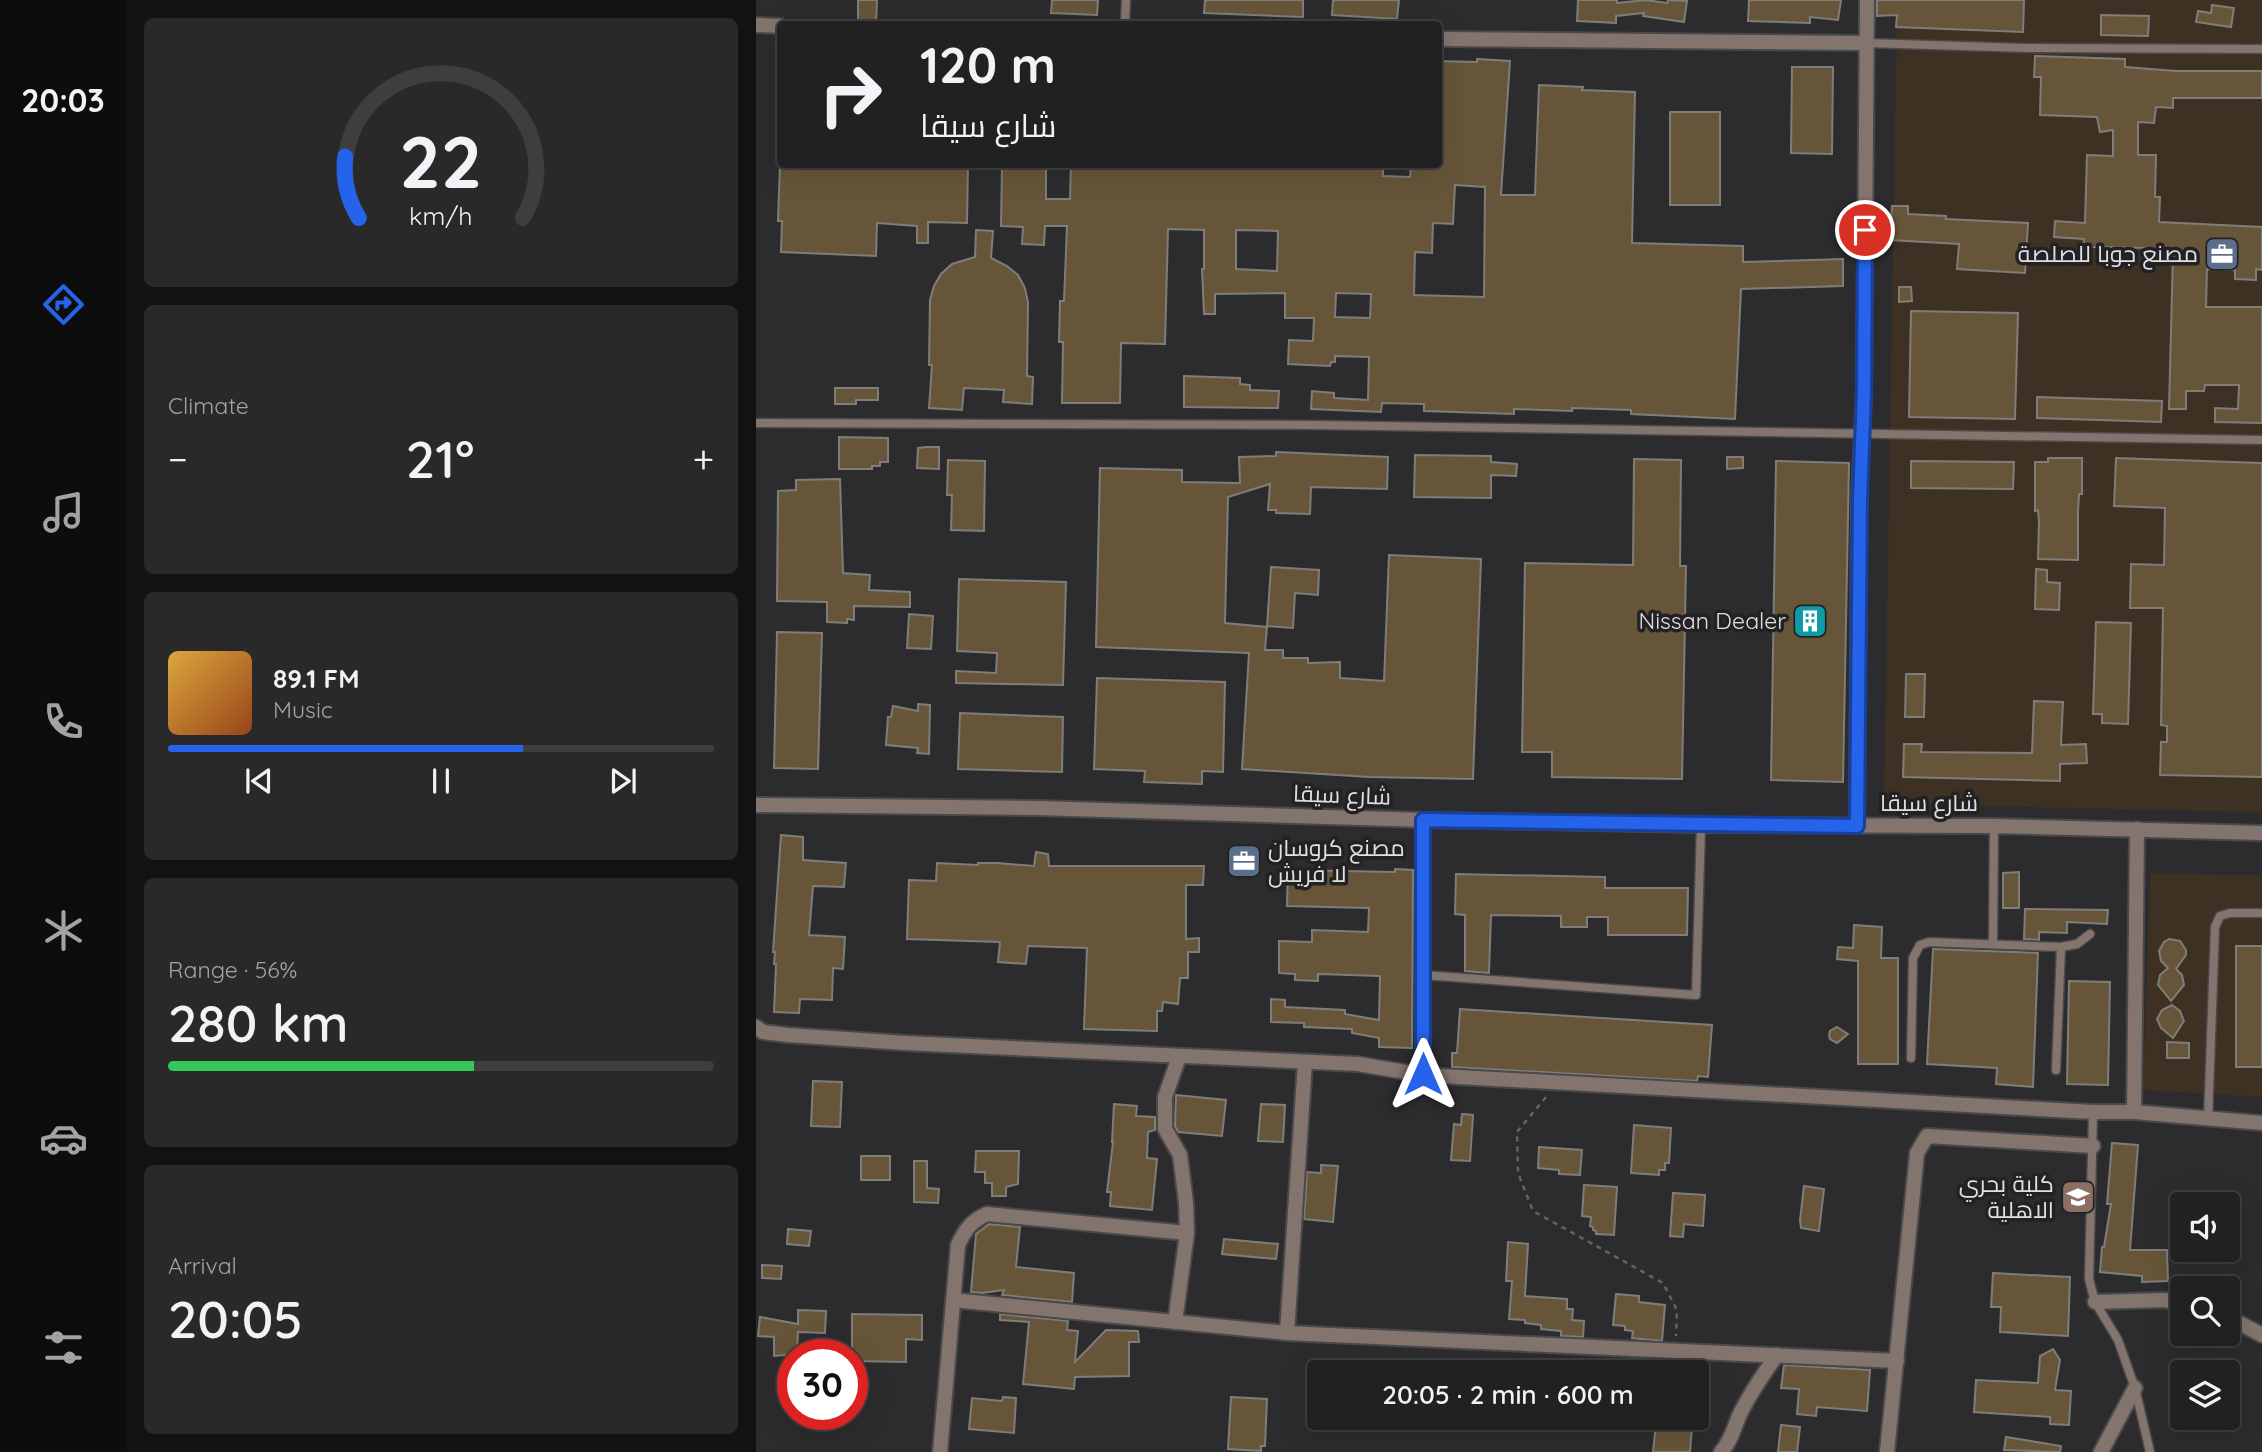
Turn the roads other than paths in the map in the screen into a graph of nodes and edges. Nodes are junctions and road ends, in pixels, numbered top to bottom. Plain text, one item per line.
1 (1126, 0) edge
2 (1867, 0) edge
3 (1125, 21) edge
4 (756, 25) edge
5 (777, 26) edge
6 (1442, 39) edge
7 (1867, 43) junction
8 (2262, 48) edge
9 (756, 423) edge
10 (1862, 433) junction
11 (2262, 440) edge
12 (756, 806) edge
13 (1423, 820) junction
14 (1701, 825) junction
15 (1857, 826) junction
16 (1994, 826) junction
17 (2137, 829) junction
18 (2262, 832) edge
19 (2262, 914) edge
20 (2090, 934) dead end
21 (1993, 943) junction
22 (2061, 947) junction
23 (1423, 975) junction
24 (756, 1027) edge
25 (1179, 1058) junction
26 (1911, 1058) dead end
27 (1305, 1062) junction
28 (2056, 1070) dead end
29 (1423, 1074) junction
30 (2093, 1112) junction
31 (2134, 1112) junction
32 (2208, 1120) junction
33 (2262, 1124) edge
34 (2093, 1146) junction
35 (1187, 1233) junction
36 (953, 1300) junction
37 (2170, 1301) edge
38 (2095, 1303) junction
39 (1175, 1322) junction
40 (2240, 1323) edge
41 (1287, 1333) junction
42 (2262, 1335) edge
43 (1777, 1355) junction
44 (1897, 1361) junction
45 (2135, 1388) junction
46 (940, 1452) edge
47 (1721, 1452) edge
48 (1887, 1452) edge
49 (2101, 1452) edge
50 (2150, 1452) edge

1 - 3 lane
2 - 7 street
4 - 5 street
6 - 7 street
7 - 8 lane
7 - 10 street
9 - 10 lane
10 - 11 lane
10 - 15 street
12 - 13 street, شارع سيقا
13 - 14 street, شارع سيقا
13 - 23 street
14 - 15 street, شارع سيقا
14 - 23 lane
15 - 16 street, شارع سيقا
16 - 17 street, شارع سيقا
16 - 21 lane
17 - 18 street, شارع سيقا
17 - 31 street
19 - 32 lane
20 - 22 lane
21 - 22 lane
21 - 26 lane
22 - 28 lane
23 - 29 street
24 - 25 street
25 - 27 street
25 - 35 street
27 - 29 street
27 - 41 street
29 - 30 street
30 - 31 street
30 - 34 lane
31 - 32 street
32 - 33 street
34 - 38 lane
34 - 44 street
35 - 36 street
35 - 39 street
36 - 39 street
36 - 46 street
37 - 38 street
38 - 45 lane
39 - 41 street
40 - 42 street
41 - 43 street
43 - 44 street
43 - 47 street
44 - 48 street
45 - 49 street
45 - 50 lane

